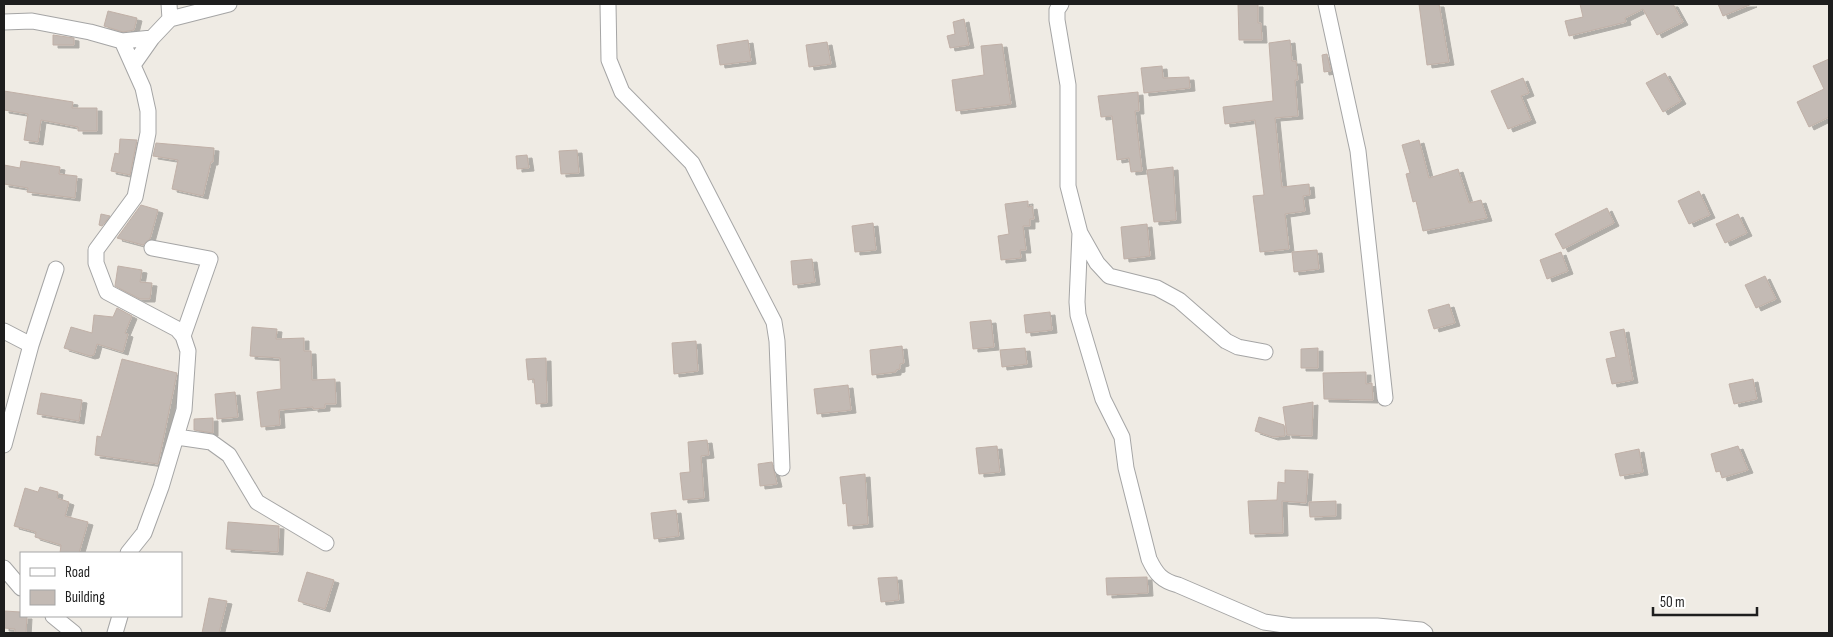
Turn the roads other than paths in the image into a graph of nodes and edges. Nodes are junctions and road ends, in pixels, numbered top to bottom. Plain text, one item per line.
1 (169, 4) edge
2 (229, 4) edge
3 (608, 4) edge
4 (1061, 4) edge
5 (1324, 6) edge
6 (170, 19) junction
7 (4, 22) edge
8 (152, 38) junction
9 (122, 41) junction
10 (133, 65) junction
11 (1080, 233) junction
12 (152, 248) dead end
13 (56, 269) dead end
14 (4, 331) edge
15 (183, 336) junction
16 (31, 345) junction
17 (1265, 352) dead end
18 (1385, 398) dead end
19 (177, 437) junction
20 (4, 445) edge
21 (782, 468) dead end
22 (326, 543) dead end
23 (129, 552) edge
24 (4, 568) edge
25 (20, 587) edge
26 (53, 617) edge
27 (120, 617) edge
28 (74, 633) edge
29 (115, 633) edge
30 (1425, 633) edge

1 - 6 street
2 - 6 street
3 - 21 street
4 - 11 street
5 - 18 street
6 - 8 street
7 - 9 street
8 - 9 street
8 - 10 street
9 - 10 street
10 - 15 street
11 - 17 street
11 - 30 street
12 - 15 street
13 - 16 street
14 - 16 street
15 - 19 street
16 - 20 street
19 - 22 street
19 - 23 street
24 - 25 street
26 - 28 street
27 - 29 street

